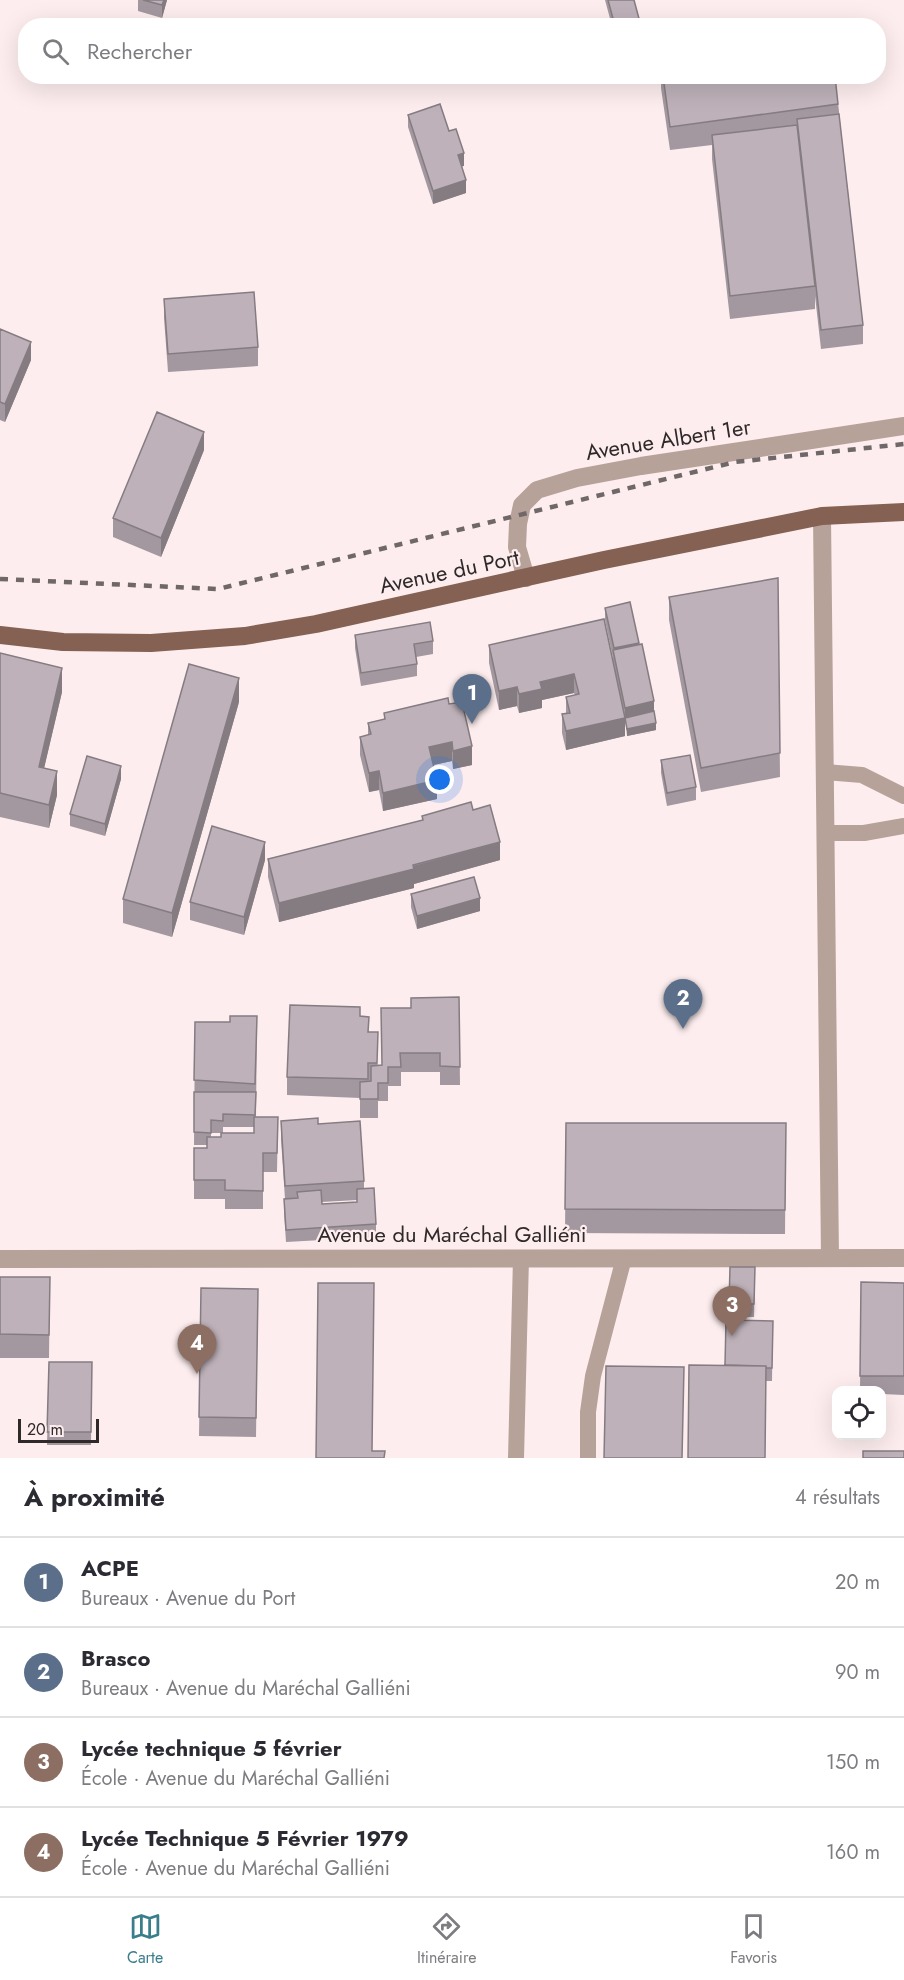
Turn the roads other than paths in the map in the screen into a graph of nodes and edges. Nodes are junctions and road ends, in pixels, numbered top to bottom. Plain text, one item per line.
1 (904, 426) edge
2 (904, 512) edge
3 (822, 516) junction
4 (526, 578) junction
5 (0, 635) edge
6 (825, 772) junction
7 (904, 796) edge
8 (904, 826) edge
9 (826, 833) junction
10 (521, 1258) junction
11 (624, 1258) junction
12 (830, 1258) junction
13 (904, 1258) edge
14 (0, 1259) edge
15 (516, 1458) edge
16 (588, 1458) edge

1 - 4 street, Avenue Albert 1er
2 - 3 main road, Avenue du Port
3 - 4 main road, Avenue du Port
3 - 6 street
4 - 5 main road, Avenue du Port
6 - 7 lane
6 - 9 street
8 - 9 lane
9 - 12 street
10 - 11 street, Avenue du Maréchal Galliéni
10 - 14 street, Avenue du Maréchal Galliéni
10 - 15 lane
11 - 12 street, Avenue du Maréchal Galliéni
11 - 16 lane
12 - 13 street, Avenue du Maréchal Galliéni

